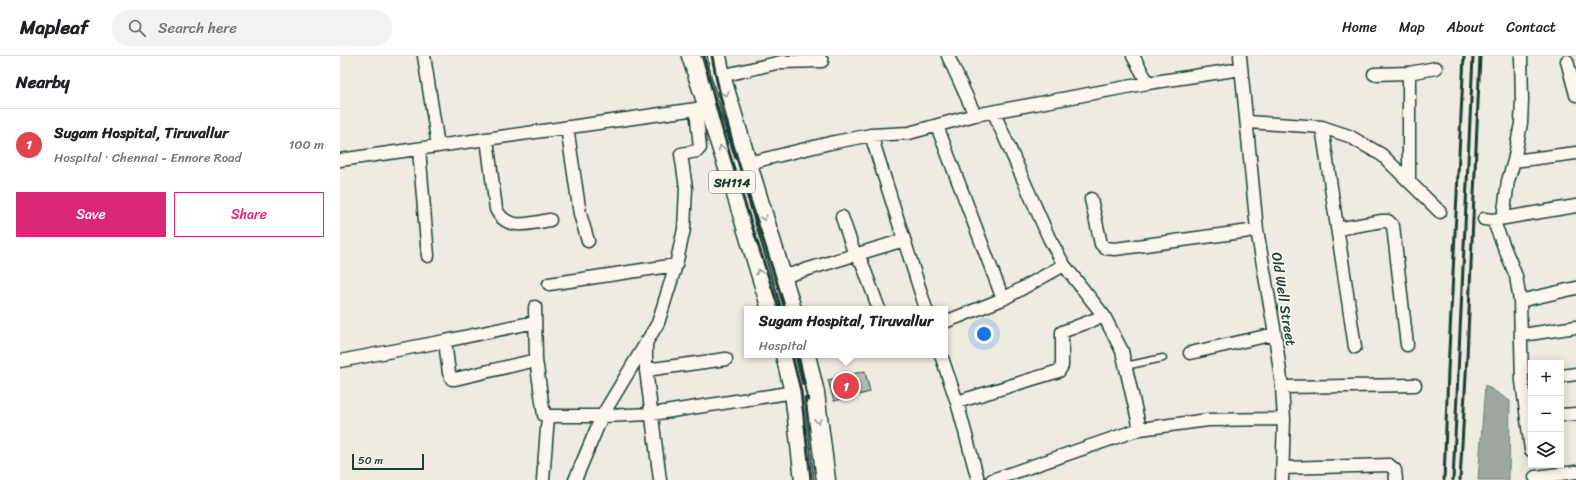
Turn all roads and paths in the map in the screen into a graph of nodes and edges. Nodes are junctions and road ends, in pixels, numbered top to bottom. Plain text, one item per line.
1 (424, 56) edge
2 (691, 56) edge
3 (717, 56) edge
4 (948, 56) edge
5 (1134, 56) edge
6 (1240, 56) edge
7 (1520, 57) dead end
8 (822, 61) dead end
9 (1567, 61) dead end
10 (1436, 68) dead end
11 (1241, 69) junction
12 (1409, 73) junction
13 (1374, 74) dead end
14 (721, 76) junction
15 (1148, 83) junction
16 (1576, 95) edge
17 (702, 108) junction
18 (994, 113) junction
19 (975, 115) junction
20 (1248, 122) junction
21 (937, 126) junction
22 (567, 127) junction
23 (1322, 127) junction
24 (871, 135) junction
25 (487, 139) junction
26 (438, 146) junction
27 (419, 149) junction
28 (1576, 153) edge
29 (340, 160) edge
30 (1514, 161) junction
31 (748, 163) junction
32 (728, 168) junction
33 (1408, 179) junction
34 (1091, 199) dead end
35 (1576, 206) edge
36 (1440, 212) dead end
37 (842, 217) dead end
38 (1493, 219) junction
39 (550, 220) dead end
40 (1337, 229) junction
41 (1257, 230) junction
42 (904, 240) junction
43 (588, 241) dead end
44 (855, 255) junction
45 (428, 256) dead end
46 (676, 264) junction
47 (1064, 265) junction
48 (782, 277) junction
49 (549, 284) dead end
50 (1576, 288) edge
51 (1003, 299) junction
52 (1520, 301) junction
53 (770, 306) edge
54 (791, 306) edge
55 (878, 306) edge
56 (925, 306) edge
57 (535, 307) dead end
58 (1104, 316) junction
59 (948, 321) edge
60 (535, 322) junction
61 (1576, 327) edge
62 (1275, 334) junction
63 (1522, 335) junction
64 (445, 341) junction
65 (646, 341) junction
66 (1408, 345) dead end
67 (1355, 347) dead end
68 (1190, 353) dead end
69 (785, 358) edge
70 (807, 358) edge
71 (942, 358) edge
72 (1163, 358) dead end
73 (726, 359) dead end
74 (536, 360) junction
75 (340, 361) edge
76 (1125, 366) junction
77 (646, 370) junction
78 (1576, 374) edge
79 (1564, 376) edge
80 (1526, 380) edge
81 (1415, 385) dead end
82 (1282, 387) junction
83 (814, 390) junction
84 (794, 392) junction
85 (957, 402) junction
86 (1528, 406) edge
87 (652, 414) junction
88 (1576, 414) edge
89 (1564, 415) edge
90 (548, 416) junction
91 (602, 416) junction
92 (1284, 419) junction
93 (1140, 429) junction
94 (1283, 468) junction
95 (1576, 472) edge
96 (1534, 474) edge
97 (543, 480) edge
98 (575, 480) edge
99 (660, 480) edge
100 (804, 480) edge
101 (826, 480) edge
102 (978, 480) edge
103 (992, 480) edge
104 (1282, 480) edge
105 (1396, 480) edge

1 - 26 street
2 - 17 main road, SH114
3 - 14 main road, SH114
4 - 19 street
5 - 15 street
6 - 11 street, Old Well Street
7 - 30 street
8 - 14 street
9 - 16 street
10 - 12 street
11 - 15 street
11 - 20 street, Old Well Street
12 - 13 street
12 - 33 street
14 -> 31 main road, SH114
15 - 18 street
17 - 22 street
32 -> 17 main road, SH114
17 - 46 street
18 - 19 street
18 - 47 street
19 - 21 street
20 - 23 street
20 - 41 street, Old Well Street
21 - 24 street
21 - 51 street
22 - 25 street
22 - 43 street
23 - 33 street
23 - 40 street
24 - 31 street
24 - 42 street
25 - 26 street
25 - 39 street
26 - 27 street
27 - 29 street
27 - 45 street
28 - 30 street
30 - 38 street
31 - 32 street
31 -> 48 main road, SH114
53 -> 32 main road, SH114
33 - 36 street
34 - 41 street
35 - 38 street
37 - 44 street
38 - 52 street
40 - 66 street
40 - 67 street
41 - 62 street, Old Well Street
42 - 44 street
42 - 56 street
44 - 48 street
44 - 55 street
46 - 49 street
46 - 65 street
47 - 51 street
47 - 58 street
48 - 54 main road, SH114
50 - 52 street
51 - 59 street
52 - 63 street
57 - 60 street
58 - 76 street
58 - 85 street
60 - 64 street
60 - 74 street
61 - 63 street
62 - 68 street
62 - 82 street, Old Well Street
63 - 80 street
64 - 74 street
64 - 75 street
65 - 77 street
65 - 91 street
69 - 84 main road
70 - 83 main road
71 - 85 street
72 - 76 lane
73 - 77 street
74 - 90 street
76 - 93 street
77 - 87 street
78 - 79 street
80 - 86 street
81 - 82 street
82 - 92 street, Old Well Street
83 - 84 street
83 -> 101 main road
84 - 87 street
84 - 100 main road
85 - 102 street
87 - 91 street
87 - 99 street
88 - 89 street
90 - 91 street
90 - 97 street
91 - 98 street
92 - 93 street
92 - 94 street, Old Well Street
93 - 103 street
94 - 104 street, Old Well Street
94 - 105 street
95 - 96 street

